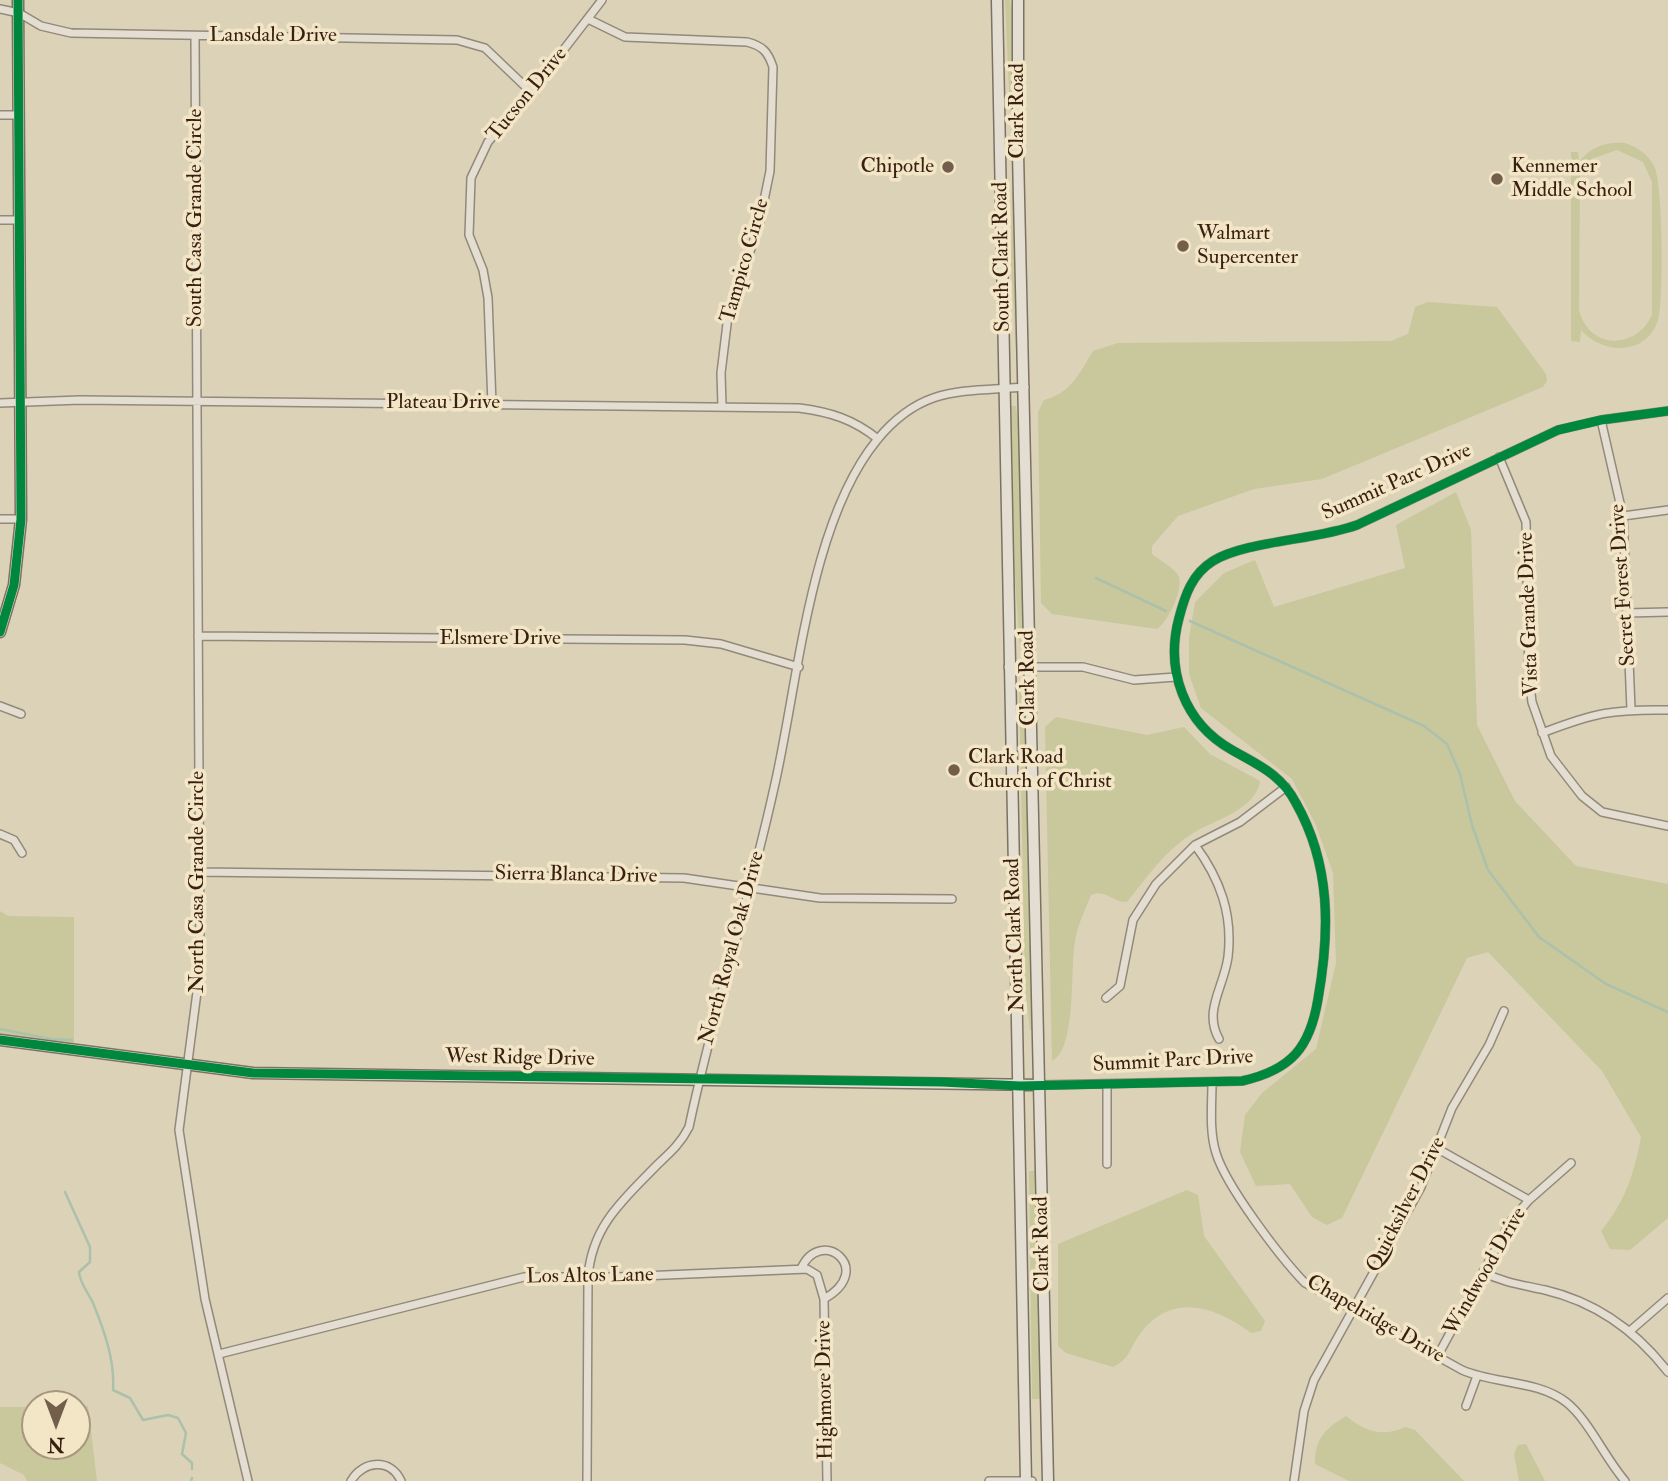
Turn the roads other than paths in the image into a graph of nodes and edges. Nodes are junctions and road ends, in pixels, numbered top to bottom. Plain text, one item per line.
1 (18, 0) edge
2 (602, 0) edge
3 (998, 0) edge
4 (1018, 0) edge
5 (0, 9) edge
6 (19, 13) junction
7 (588, 19) junction
8 (195, 36) junction
9 (531, 92) junction
10 (0, 115) edge
11 (19, 115) junction
12 (1001, 153) junction
13 (1018, 153) junction
14 (0, 220) edge
15 (19, 220) junction
16 (1025, 387) junction
17 (1005, 388) junction
18 (197, 401) junction
19 (0, 403) edge
20 (19, 403) junction
21 (492, 404) junction
22 (722, 405) junction
23 (1668, 411) edge
24 (1601, 420) junction
25 (878, 439) junction
26 (1499, 457) junction
27 (1668, 510) edge
28 (1622, 516) junction
29 (0, 519) edge
30 (21, 519) junction
31 (1668, 612) edge
32 (1626, 613) junction
33 (0, 632) edge
34 (198, 636) junction
35 (799, 667) junction
36 (1009, 667) junction
37 (1029, 667) junction
38 (1176, 677) junction
39 (0, 706) edge
40 (1631, 709) junction
41 (1668, 710) edge
42 (21, 714) dead end
43 (1542, 733) junction
44 (1286, 787) junction
45 (1668, 826) edge
46 (0, 834) edge
47 (1195, 845) junction
48 (22, 853) dead end
49 (200, 872) junction
50 (751, 887) junction
51 (952, 899) dead end
52 (1106, 999) dead end
53 (1504, 1012) dead end
54 (1219, 1039) dead end
55 (0, 1040) edge
56 (186, 1066) junction
57 (699, 1079) junction
58 (1212, 1082) junction
59 (1107, 1084) junction
60 (1041, 1085) junction
61 (1020, 1086) junction
62 (1438, 1149) junction
63 (1571, 1163) dead end
64 (1107, 1164) dead end
65 (1528, 1200) junction
66 (800, 1269) junction
67 (1483, 1272) junction
68 (588, 1277) junction
69 (824, 1298) junction
70 (1668, 1298) edge
71 (1353, 1310) junction
72 (1630, 1331) junction
73 (219, 1354) junction
74 (1437, 1357) junction
75 (1668, 1372) edge
76 (1477, 1376) junction
77 (1466, 1406) dead end
78 (248, 1481) edge
79 (351, 1481) edge
80 (401, 1481) edge
81 (587, 1481) edge
82 (827, 1481) edge
83 (989, 1481) edge
84 (1026, 1481) edge
85 (1032, 1481) edge
86 (1048, 1481) edge
87 (1294, 1481) edge
88 (1625, 1481) edge

1 - 6 main road
2 - 7 street, Tucson Drive
3 - 12 main road, South Clark Road
4 - 13 main road, Clark Road
5 - 6 street, Lansdale Drive
6 - 8 street, Lansdale Drive
6 - 11 main road
7 - 9 street, Tucson Drive
7 - 22 street, Tampico Circle
8 - 9 street, Lansdale Drive
8 - 18 street, South Casa Grande Circle
9 - 21 street, Tucson Drive
10 - 11 street
11 - 15 main road
12 - 13 main road
12 - 17 main road, South Clark Road
13 - 16 main road, Clark Road
14 - 15 street
15 - 20 main road
16 - 17 street, North Royal Oak Drive
16 - 37 main road, Clark Road
17 - 25 street, North Royal Oak Drive
17 - 36 main road, North Clark Road
18 - 20 street, Plateau Drive
18 - 21 street, Plateau Drive
18 - 34 street, North Casa Grande Circle
19 - 20 street, Plateau Drive
20 - 30 main road
21 - 22 street, Plateau Drive
22 - 25 street, Plateau Drive
23 - 24 street, Summit Parc Drive
24 - 26 street, Summit Parc Drive
24 - 28 street, Secret Forest Drive
25 - 35 street, North Royal Oak Drive
26 - 38 street, Summit Parc Drive
26 - 43 street, Vista Grande Drive
27 - 28 street
28 - 32 street, Secret Forest Drive
29 - 30 street
30 - 33 main road
31 - 32 street
32 - 40 street, Secret Forest Drive
34 - 35 street, Elsmere Drive
34 - 49 street, North Casa Grande Circle
35 - 50 street, North Royal Oak Drive
36 - 37 street
36 - 61 main road, North Clark Road
37 - 38 street
37 - 60 main road, Clark Road
38 - 44 street, Summit Parc Drive
39 - 42 street
40 - 41 street
40 - 43 street
43 - 45 street, Vista Grande Drive
44 - 47 street
44 - 58 street, Summit Parc Drive
46 - 48 street
47 - 52 street
47 - 54 street
49 - 50 street, Sierra Blanca Drive
49 - 56 street, North Casa Grande Circle
50 - 51 street, Sierra Blanca Drive
50 - 57 street, North Royal Oak Drive
53 - 62 street, Quicksilver Drive
55 - 56 main road, West Ridge Drive
56 - 57 main road, West Ridge Drive
56 - 73 street, North Casa Grande Circle
57 - 61 main road, West Ridge Drive
57 - 68 street, North Royal Oak Drive
58 - 59 street, Summit Parc Drive
58 - 71 street, Chapelridge Drive
59 - 60 street, Summit Parc Drive
59 - 64 street
60 - 61 main road, West Ridge Drive
60 - 86 main road, Clark Road
61 - 84 main road, North Clark Road
62 - 65 street
62 - 71 street, Quicksilver Drive
63 - 65 street, Windwood Drive
65 - 67 street, Windwood Drive
66 - 68 street, Los Altos Lane
66 - 69 street
66 - 69 street
67 - 72 street
67 - 74 street, Windwood Drive
68 - 73 street, Los Altos Lane
68 - 81 street, North Royal Oak Drive
69 - 82 street, Highmore Drive
70 - 72 street
71 - 74 street, Chapelridge Drive
71 - 87 street, Quicksilver Drive
72 - 75 street
73 - 78 street, North Casa Grande Circle
74 - 76 street, Chapelridge Drive
76 - 77 street
76 - 88 street, Chapelridge Drive
79 - 80 street
83 - 84 street
84 - 85 street

